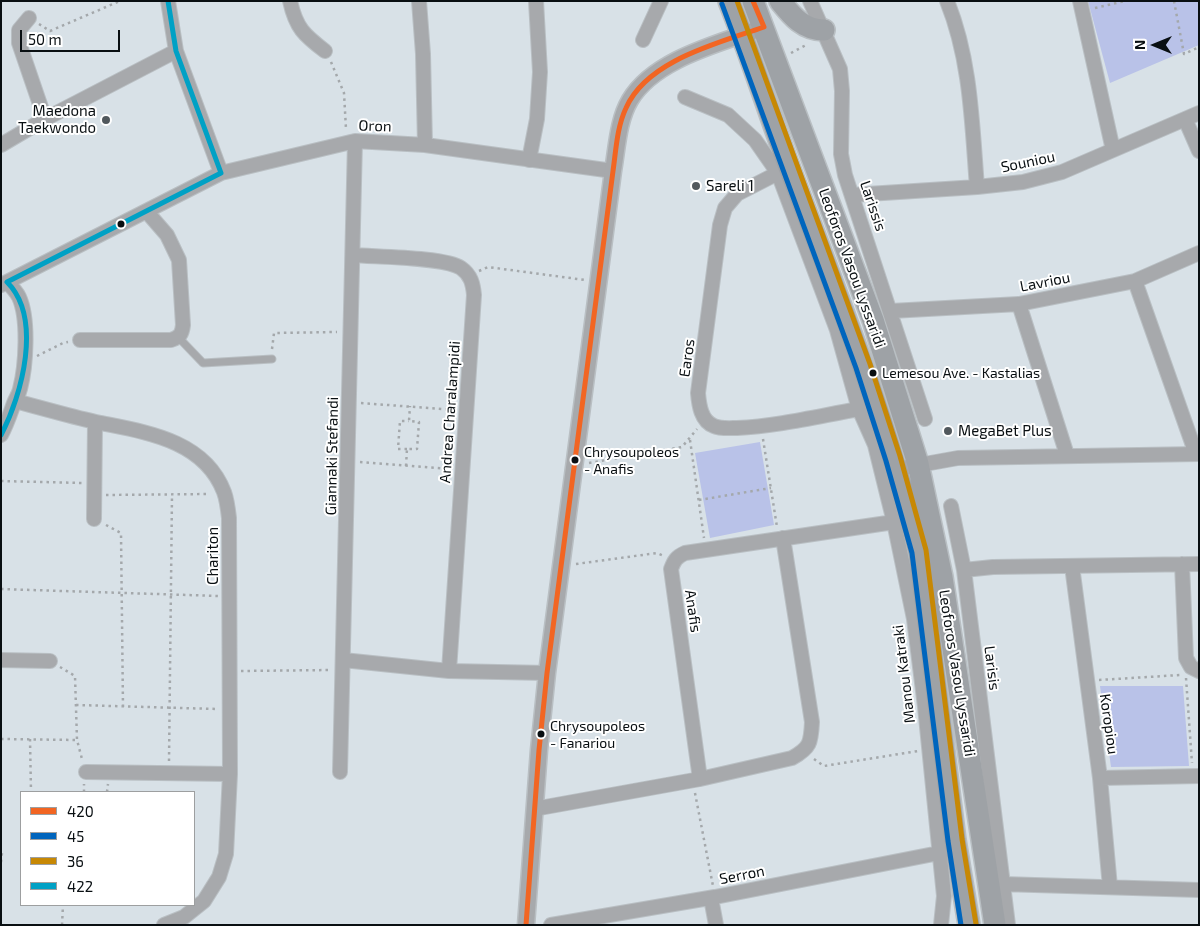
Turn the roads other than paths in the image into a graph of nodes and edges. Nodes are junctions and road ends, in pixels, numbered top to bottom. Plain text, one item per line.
1 (168, 1) edge
2 (290, 1) edge
3 (419, 1) edge
4 (536, 1) edge
5 (661, 1) edge
6 (729, 1) edge
7 (754, 1) edge
8 (780, 1) edge
9 (810, 1) edge
10 (947, 1) edge
11 (1081, 6) edge
12 (29, 18) road end
13 (764, 27) junction
14 (824, 30) junction
15 (742, 35) junction
16 (643, 40) dead end
17 (176, 51) junction
18 (325, 51) road end
19 (685, 97) dead end
20 (1199, 113) edge
21 (45, 119) junction
22 (1185, 119) junction
23 (351, 142) junction
24 (1, 145) edge
25 (425, 145) junction
26 (1113, 150) junction
27 (1199, 152) edge
28 (529, 160) junction
29 (613, 171) junction
30 (221, 173) junction
31 (778, 173) junction
32 (977, 187) junction
33 (852, 195) junction
34 (147, 212) junction
35 (1199, 253) edge
36 (353, 255) junction
37 (1134, 281) junction
38 (4, 284) edge
39 (1019, 304) junction
40 (891, 311) junction
41 (179, 338) junction
42 (80, 340) road end
43 (272, 359) road end
44 (15, 401) junction
45 (859, 409) junction
46 (925, 419) dead end
47 (95, 422) junction
48 (1, 434) edge
49 (1197, 454) edge
50 (1067, 455) junction
51 (918, 464) junction
52 (897, 469) junction
53 (950, 506) dead end
54 (94, 519) road end
55 (894, 522) junction
56 (781, 538) junction
57 (1182, 564) junction
58 (1199, 564) edge
59 (1072, 566) junction
60 (964, 570) junction
61 (1, 660) edge
62 (50, 660) road end
63 (343, 665) junction
64 (449, 671) junction
65 (1199, 671) edge
66 (547, 673) junction
67 (86, 772) road end
68 (340, 772) dead end
69 (230, 774) junction
70 (1196, 776) edge
71 (1100, 778) junction
72 (696, 779) junction
73 (534, 809) junction
74 (939, 853) junction
75 (1002, 884) junction
76 (1110, 887) junction
77 (1199, 890) edge
78 (713, 897) junction
79 (164, 925) edge
80 (526, 925) edge
81 (551, 925) edge
82 (716, 925) edge
83 (941, 925) edge
84 (969, 925) edge
85 (996, 925) edge
86 (1008, 925) edge

1 - 17 street
2 - 18 street
3 - 25 street
4 - 28 street
5 - 16 street
6 - 15 main road, Leoforos Vasou Lyssaridi
7 - 13 main road, Leoforos Vasou Lyssaridi
8 - 14 main road
9 - 14 street, Larissis
10 - 32 street
11 - 26 street
12 - 21 street
13 - 15 street
13 - 51 main road, Leoforos Vasou Lyssaridi
14 - 33 street, Larissis
15 - 29 street
15 - 52 main road, Leoforos Vasou Lyssaridi
17 - 21 street
17 - 30 street
19 - 31 street, Manou Katraki
20 - 22 street, Souniou
21 - 24 street
22 - 26 street, Souniou
22 - 27 street
23 - 25 street, Oron
23 - 30 street, Oron
23 - 36 street, Giannaki Stefandi
25 - 28 street, Oron
26 - 32 street, Souniou
28 - 29 street, Oron
29 - 66 street
30 - 34 street, Oron
31 - 45 street, Manou Katraki
31 - 45 street, Earos
32 - 33 street, Souniou
33 - 40 street, Larissis
34 - 38 street, Oron
34 - 41 street
35 - 37 street, Lavriou
36 - 63 street, Giannaki Stefandi
36 - 64 street, Andrea Charalampidi
37 - 39 street, Lavriou
37 - 49 street
38 - 44 street
39 - 40 street, Lavriou
39 - 50 street
40 - 46 street, Larissis
41 - 42 street
41 - 43 lane
44 - 47 street, Chariton
44 - 48 street
45 - 55 street, Manou Katraki
47 - 54 street
47 - 69 street, Chariton
49 - 50 street
50 - 51 street
51 - 52 street
51 - 85 main road, Leoforos Vasou Lyssaridi
52 - 84 main road, Leoforos Vasou Lyssaridi
53 - 60 street, Larisis
55 - 56 street
55 - 74 street, Manou Katraki
56 - 72 street
56 - 72 street, Anafis
57 - 58 street
57 - 59 street
57 - 65 street
59 - 60 street
59 - 71 street, Koropiou
60 - 75 street, Larisis
61 - 62 street
63 - 64 street
63 - 68 street, Giannaki Stefandi
64 - 66 street
66 - 73 street
67 - 69 street
69 - 79 street, Chariton
70 - 71 street
71 - 76 street, Koropiou
72 - 73 street
73 - 80 street
74 - 78 street, Serron
74 - 83 street, Manou Katraki
75 - 76 street
75 - 86 street, Larisis
76 - 77 street
78 - 81 street, Serron
78 - 82 street

